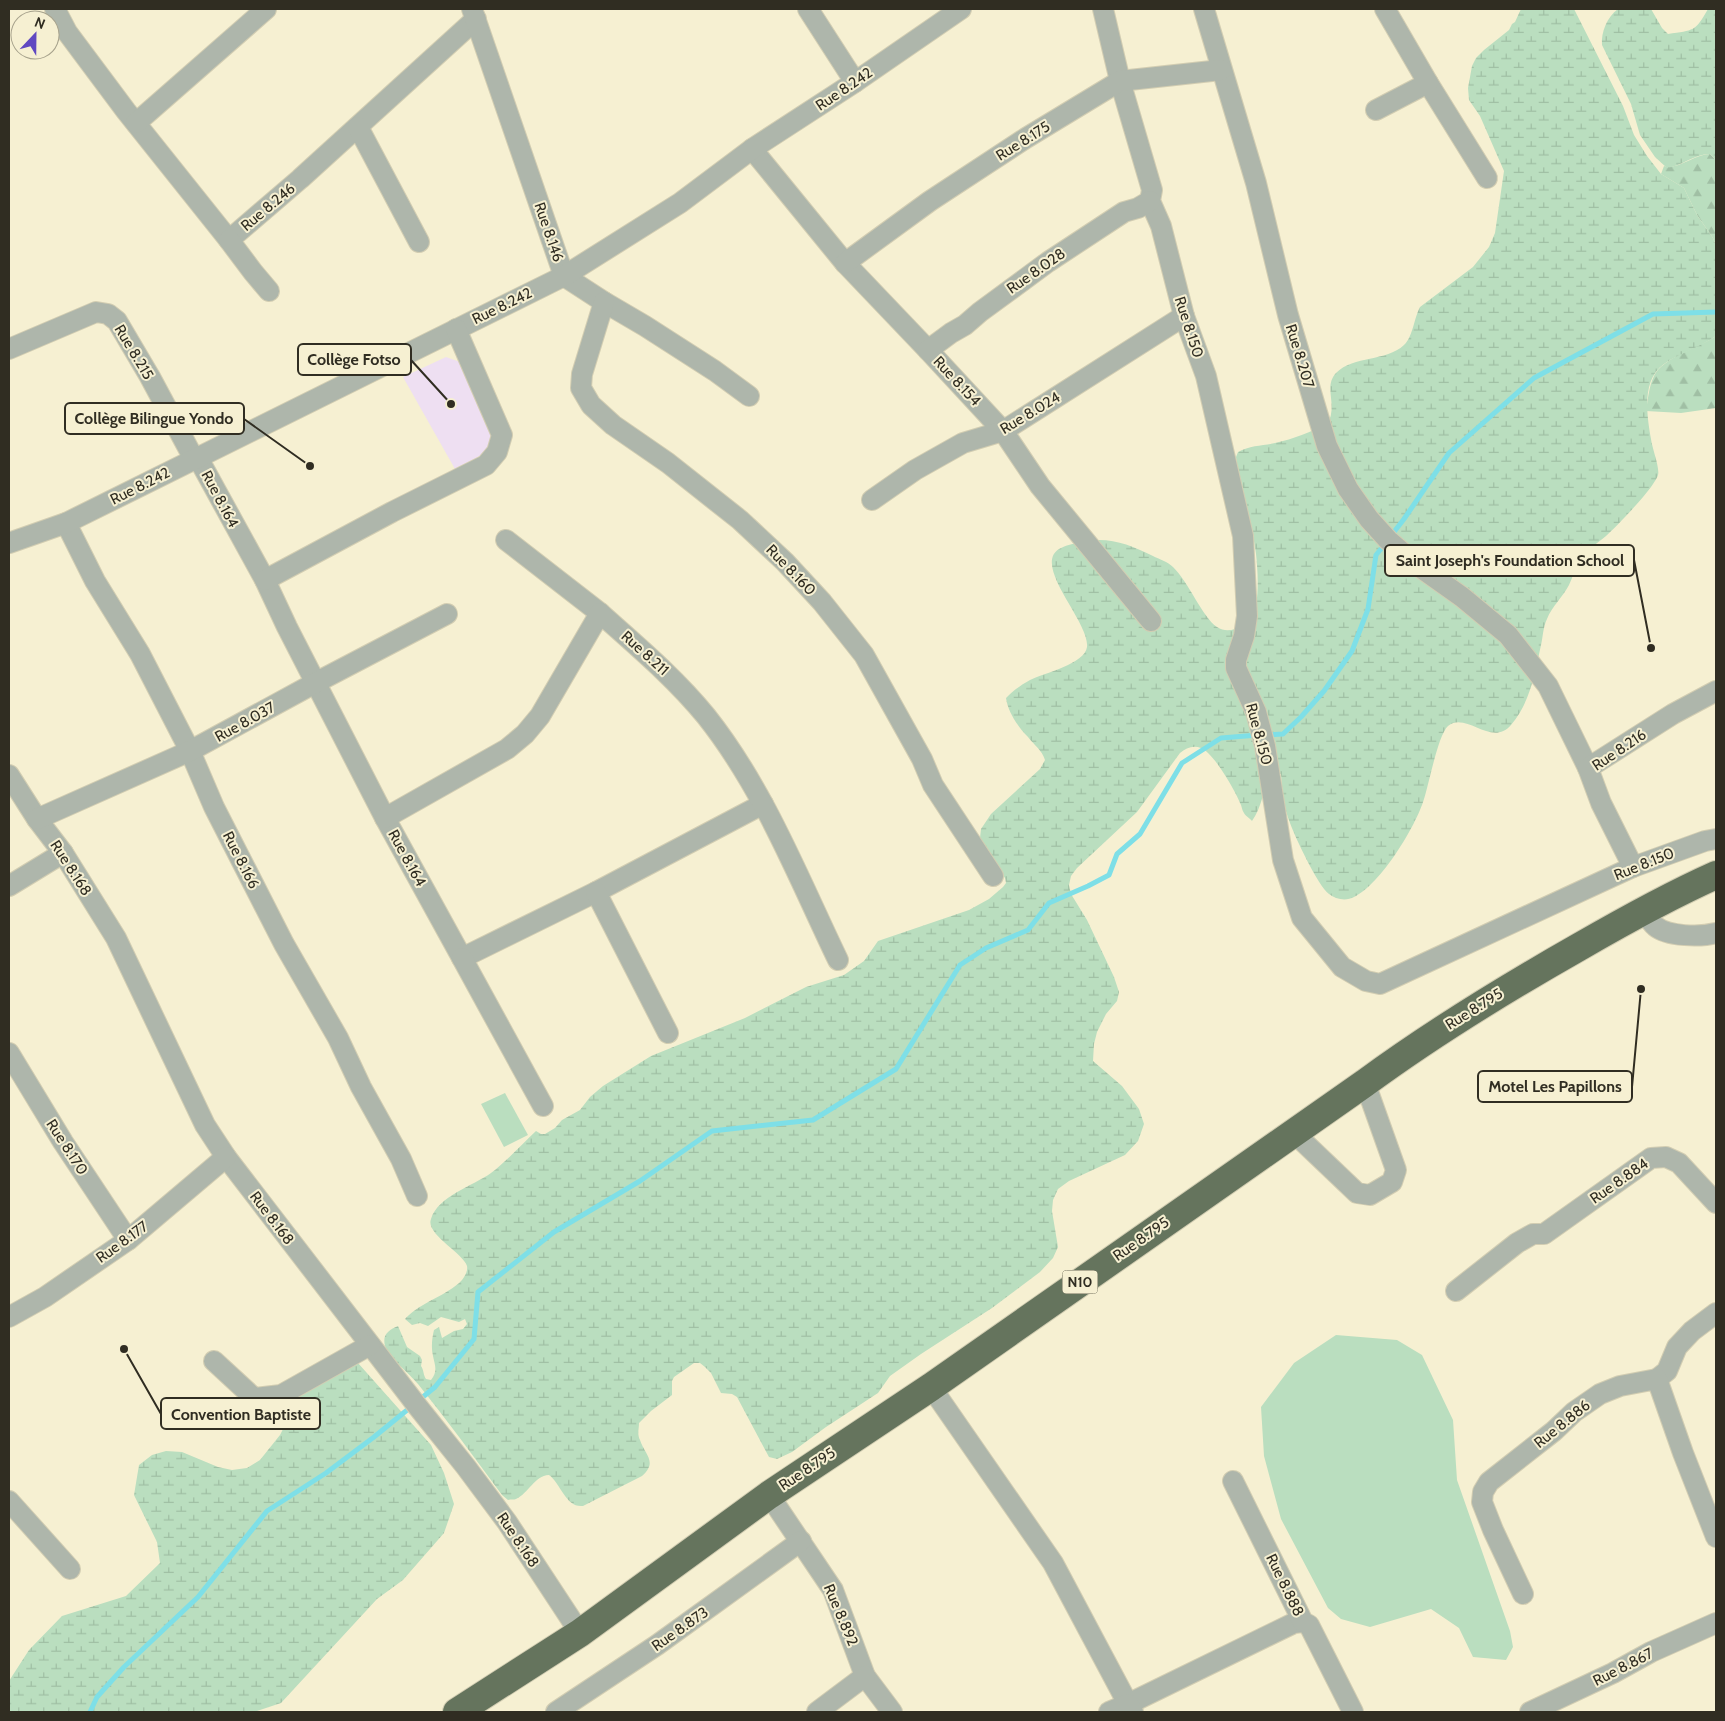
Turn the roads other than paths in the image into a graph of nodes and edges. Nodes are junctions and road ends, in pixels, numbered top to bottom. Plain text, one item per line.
1 (55, 9) edge
2 (266, 9) edge
3 (808, 9) edge
4 (962, 9) edge
5 (1103, 9) edge
6 (1204, 9) edge
7 (1385, 9) edge
8 (474, 14) edge
9 (1221, 70) junction
10 (1120, 81) junction
11 (856, 82) junction
12 (1428, 83) junction
13 (1376, 110) dead end
14 (136, 123) junction
15 (358, 127) junction
16 (752, 149) junction
17 (1487, 178) dead end
18 (1150, 201) junction
19 (229, 240) junction
20 (418, 242) dead end
21 (844, 263) junction
22 (564, 276) junction
23 (269, 291) dead end
24 (604, 302) junction
25 (1184, 316) junction
26 (456, 329) junction
27 (9, 349) edge
28 (928, 350) junction
29 (749, 396) dead end
30 (1003, 431) junction
31 (196, 458) junction
32 (872, 500) dead end
33 (66, 523) junction
34 (506, 540) dead end
35 (9, 543) edge
36 (265, 580) junction
37 (600, 613) junction
38 (447, 614) dead end
39 (1151, 621) dead end
40 (315, 683) junction
41 (1716, 691) edge
42 (190, 751) junction
43 (1588, 768) junction
44 (9, 775) edge
45 (763, 804) junction
46 (385, 818) junction
47 (37, 819) junction
48 (1716, 839) edge
49 (64, 853) junction
50 (1632, 867) junction
51 (1716, 874) edge
52 (993, 876) dead end
53 (9, 886) edge
54 (596, 892) junction
55 (1644, 910) junction
56 (1716, 934) edge
57 (462, 958) junction
58 (838, 960) dead end
59 (668, 1033) dead end
60 (9, 1053) edge
61 (1365, 1083) junction
62 (543, 1106) dead end
63 (1293, 1132) junction
64 (226, 1157) junction
65 (417, 1196) dead end
66 (1716, 1203) edge
67 (128, 1240) junction
68 (1456, 1291) dead end
69 (1716, 1313) edge
70 (9, 1317) edge
71 (370, 1345) junction
72 (214, 1361) dead end
73 (1657, 1380) junction
74 (931, 1387) junction
75 (1233, 1481) dead end
76 (769, 1495) junction
77 (9, 1501) edge
78 (1716, 1537) edge
79 (801, 1542) junction
80 (70, 1569) dead end
81 (1524, 1594) dead end
82 (1303, 1622) junction
83 (1716, 1622) edge
84 (580, 1633) junction
85 (865, 1676) junction
86 (1131, 1708) edge
87 (456, 1712) edge
88 (556, 1712) edge
89 (817, 1712) edge
90 (892, 1712) edge
91 (1109, 1712) edge
92 (1353, 1712) edge
93 (1530, 1712) edge

1 - 14 street, Rue 8.246
2 - 14 street
3 - 11 street
4 - 11 street, Rue 8.242
5 - 10 street, Rue 8.150
6 - 9 street, Rue 8.207
7 - 12 street
8 - 15 street, Rue 8.246
8 - 22 street, Rue 8.146
9 - 10 street, Rue 8.175
9 - 43 street, Rue 8.207
10 - 18 street, Rue 8.150
10 - 21 street, Rue 8.175
11 - 16 street, Rue 8.242
12 - 13 street
12 - 17 street
14 - 19 street, Rue 8.246
15 - 19 street, Rue 8.246
15 - 20 street
16 - 21 street, Rue 8.154
16 - 22 street, Rue 8.242
18 - 25 street, Rue 8.150
18 - 28 street, Rue 8.028
19 - 23 street
21 - 28 street, Rue 8.154
22 - 24 street, Rue 8.146
22 - 26 street, Rue 8.242
24 - 29 street, Rue 8.146
24 - 52 street, Rue 8.160
25 - 30 street, Rue 8.024
25 - 50 street, Rue 8.150
26 - 31 street, Rue 8.242
26 - 36 street
27 - 31 street, Rue 8.215
28 - 30 street, Rue 8.154
30 - 32 street, Rue 8.024
30 - 39 street, Rue 8.154
31 - 33 street, Rue 8.242
31 - 36 street, Rue 8.164
33 - 35 street, Rue 8.242
33 - 42 street, Rue 8.166
34 - 37 street, Rue 8.211
36 - 40 street, Rue 8.164
37 - 45 street, Rue 8.211
37 - 46 street
38 - 40 street, Rue 8.037
40 - 42 street, Rue 8.037
40 - 46 street, Rue 8.164
41 - 43 street, Rue 8.216
42 - 47 street, Rue 8.037
42 - 65 street, Rue 8.166
43 - 50 street, Rue 8.216
44 - 47 street, Rue 8.168
45 - 54 street
45 - 58 street, Rue 8.211
46 - 57 street, Rue 8.164
47 - 49 street, Rue 8.168
48 - 50 street, Rue 8.150
49 - 53 street
49 - 64 street, Rue 8.168
51 - 55 highway, Rue 8.795 / N10
54 - 57 street
54 - 59 street
55 - 56 street
55 - 61 highway, Rue 8.795 / N10
57 - 62 street, Rue 8.164
60 - 67 street, Rue 8.170
61 - 63 highway, Rue 8.795 / N10
61 - 63 street
63 - 74 highway, Rue 8.795 / N10
64 - 67 street, Rue 8.177
64 - 71 street, Rue 8.168
66 - 68 street, Rue 8.884
67 - 70 street, Rue 8.177
69 - 73 street
71 - 72 street
71 - 84 street, Rue 8.168
73 - 78 street
73 - 81 street, Rue 8.886
74 - 76 highway, Rue 8.795 / N10
74 - 86 street
75 - 82 street, Rue 8.888
76 - 79 street, Rue 8.892
76 - 84 highway, Rue 8.795 / N10
77 - 80 street
79 - 85 street, Rue 8.892
79 - 88 street, Rue 8.873
82 - 86 street
82 - 92 street, Rue 8.888
83 - 93 street, Rue 8.867
84 - 87 highway, Rue 8.795 / N10
85 - 89 street
85 - 90 street, Rue 8.892
86 - 91 street

